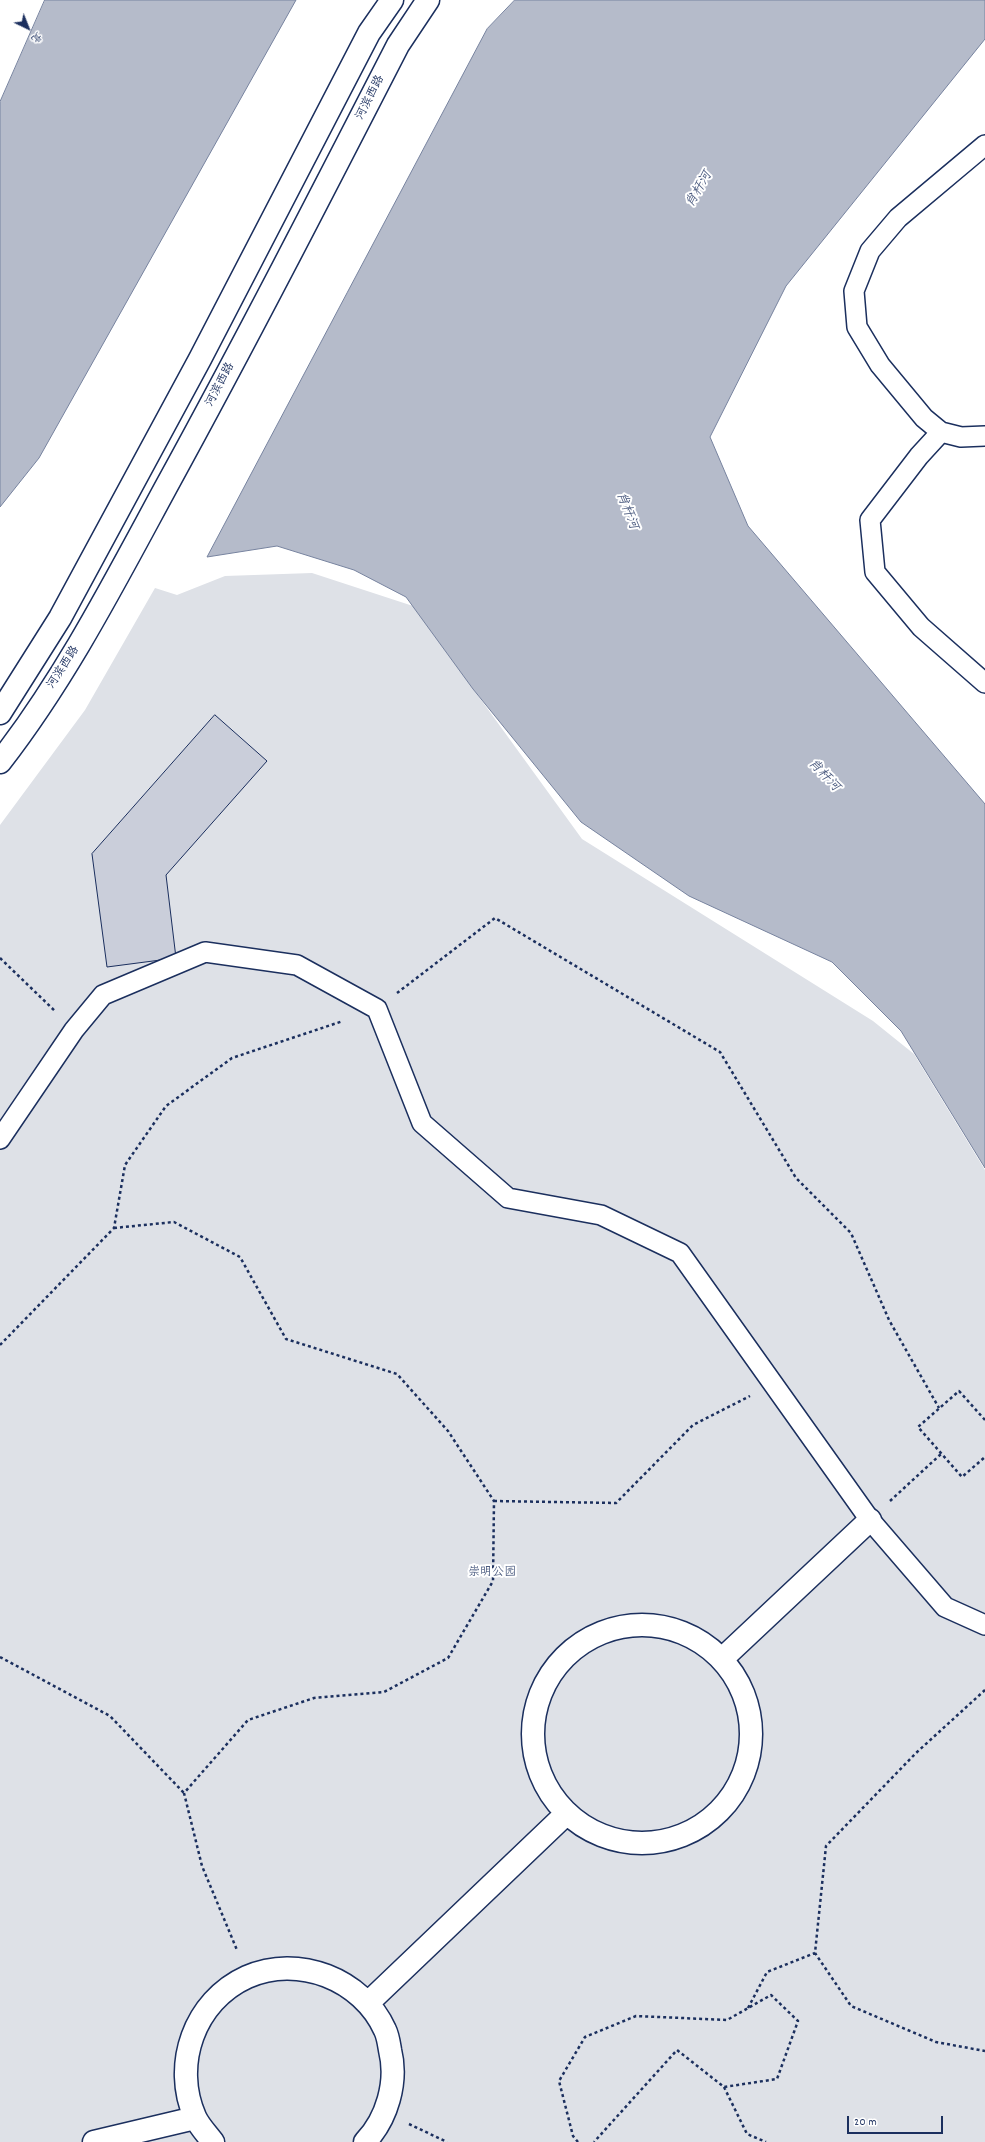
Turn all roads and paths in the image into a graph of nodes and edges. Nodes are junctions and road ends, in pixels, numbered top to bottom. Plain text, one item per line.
1 (392, 0) edge
2 (428, 0) edge
3 (985, 145) edge
4 (941, 432) junction
5 (985, 436) edge
6 (985, 683) edge
7 (0, 713) edge
8 (0, 762) edge
9 (0, 958) edge
10 (377, 1009) junction
11 (74, 1030) junction
12 (0, 1139) edge
13 (114, 1228) junction
14 (0, 1345) edge
15 (772, 1385) junction
16 (939, 1408) junction
17 (985, 1420) edge
18 (941, 1454) junction
19 (985, 1457) edge
20 (494, 1501) junction
21 (870, 1520) junction
22 (985, 1625) edge
23 (0, 1657) edge
24 (722, 1659) junction
25 (985, 1690) edge
26 (184, 1793) junction
27 (567, 1813) junction
28 (816, 1953) junction
29 (247, 1977) junction
30 (368, 2003) junction
31 (748, 2008) junction
32 (985, 2051) edge
33 (724, 2087) junction
34 (384, 2112) junction
35 (195, 2118) junction
36 (94, 2142) edge
37 (213, 2142) edge
38 (364, 2142) edge
39 (447, 2142) edge
40 (578, 2142) edge
41 (594, 2142) edge
42 (766, 2142) edge

1 - 7 street
2 - 8 street, 河滨西路
3 - 4 lane
4 - 5 lane
4 - 6 lane
9 - 11 path
10 - 11 lane
10 - 13 path
10 - 15 lane
10 - 16 path
11 - 12 lane
13 - 14 path
13 - 20 path
15 - 20 path
15 - 21 lane
16 - 17 path
16 - 18 path
18 - 19 path
18 - 21 path
20 - 26 path
21 - 22 lane
21 - 24 street
23 - 26 path
24 - 27 street
24 - 27 street
25 - 28 path
26 - 29 path
27 - 30 street
28 - 31 path
28 - 32 path
29 - 30 street
29 - 35 street
30 - 34 street
31 - 33 path
31 - 40 path
33 - 41 path
33 - 42 path
34 - 38 street
34 - 39 path
35 - 36 street
35 - 37 street

